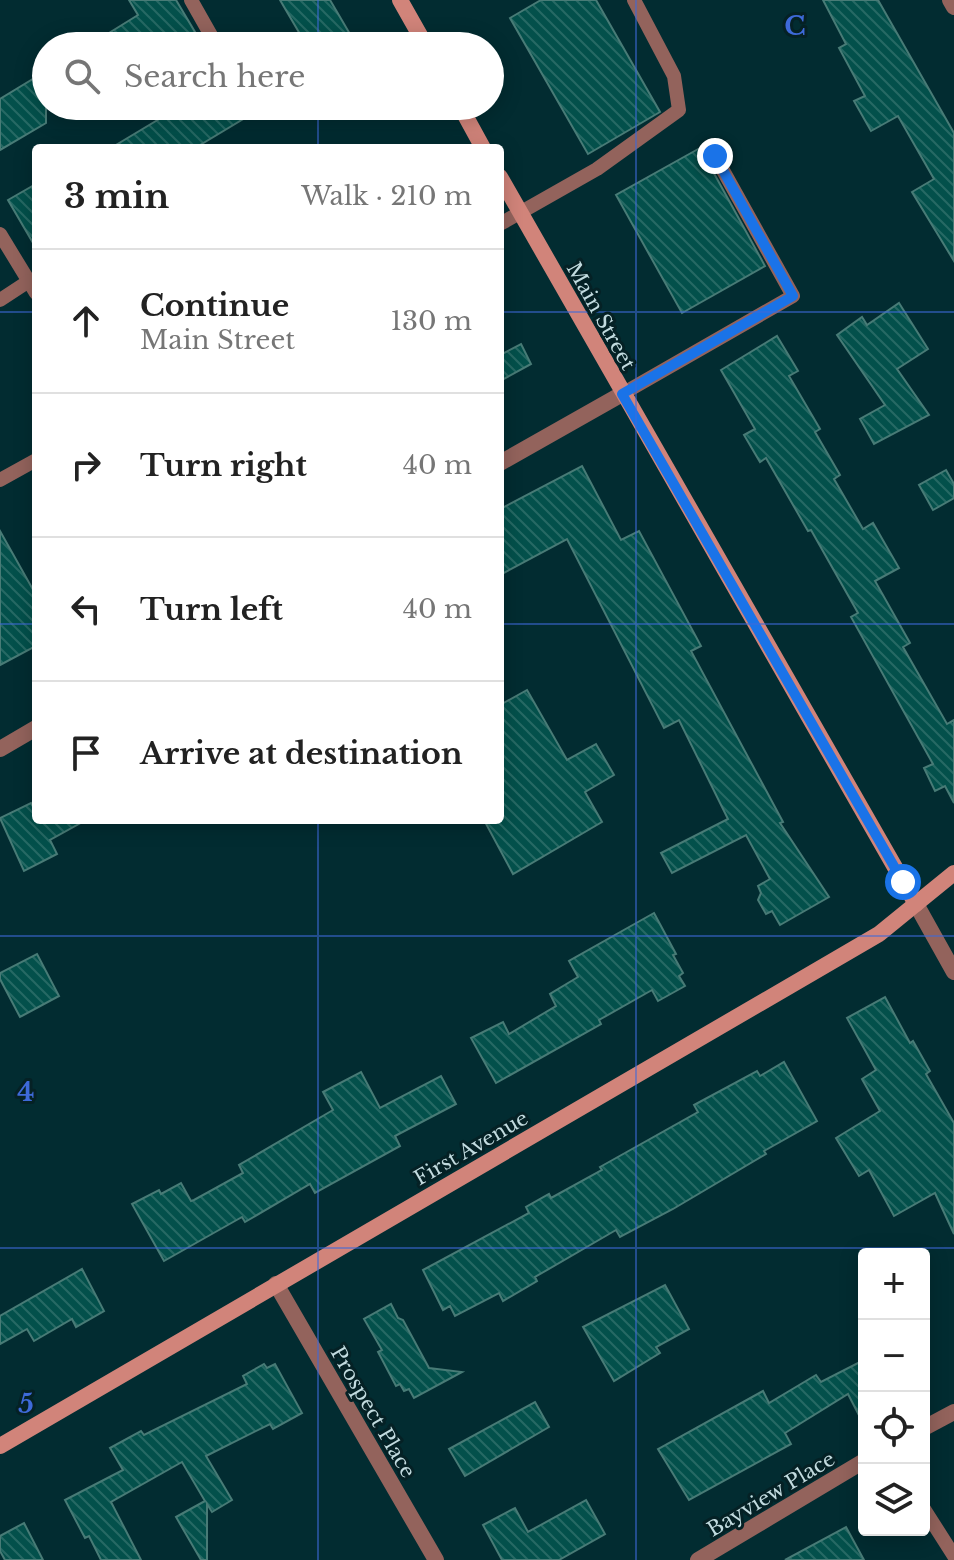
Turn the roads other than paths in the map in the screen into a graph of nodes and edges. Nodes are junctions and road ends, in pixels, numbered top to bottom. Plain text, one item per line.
1 (191, 0) edge
2 (400, 0) edge
3 (634, 0) edge
4 (950, 0) edge
5 (954, 7) edge
6 (209, 32) edge
7 (418, 32) edge
8 (468, 120) edge
9 (481, 144) edge
10 (715, 156) dead end
11 (504, 184) edge
12 (519, 211) junction
13 (504, 221) edge
14 (0, 234) edge
15 (32, 287) edge
16 (0, 300) edge
17 (622, 394) junction
18 (504, 461) edge
19 (32, 462) edge
20 (0, 480) edge
21 (32, 730) edge
22 (0, 749) edge
23 (954, 873) edge
24 (916, 904) junction
25 (954, 972) edge
26 (276, 1284) junction
27 (954, 1412) edge
28 (930, 1425) edge
29 (0, 1446) edge
30 (859, 1464) edge
31 (930, 1518) edge
32 (954, 1556) edge
33 (436, 1560) edge
34 (698, 1560) edge

1 - 6 lane
2 - 7 street
3 - 12 lane
4 - 5 street
8 - 9 street
10 - 17 lane
11 - 12 street, Main Street
12 - 13 lane
12 - 17 street, Main Street
14 - 15 lane
15 - 16 lane
17 - 18 street
17 - 24 street, Main Street
19 - 20 lane
21 - 22 street
23 - 24 street, First Avenue
24 - 25 street, Main Street
24 - 26 street, First Avenue
26 - 29 street, First Avenue
26 - 33 street, Prospect Place
27 - 28 street
30 - 34 street, Bayview Place
31 - 32 lane

